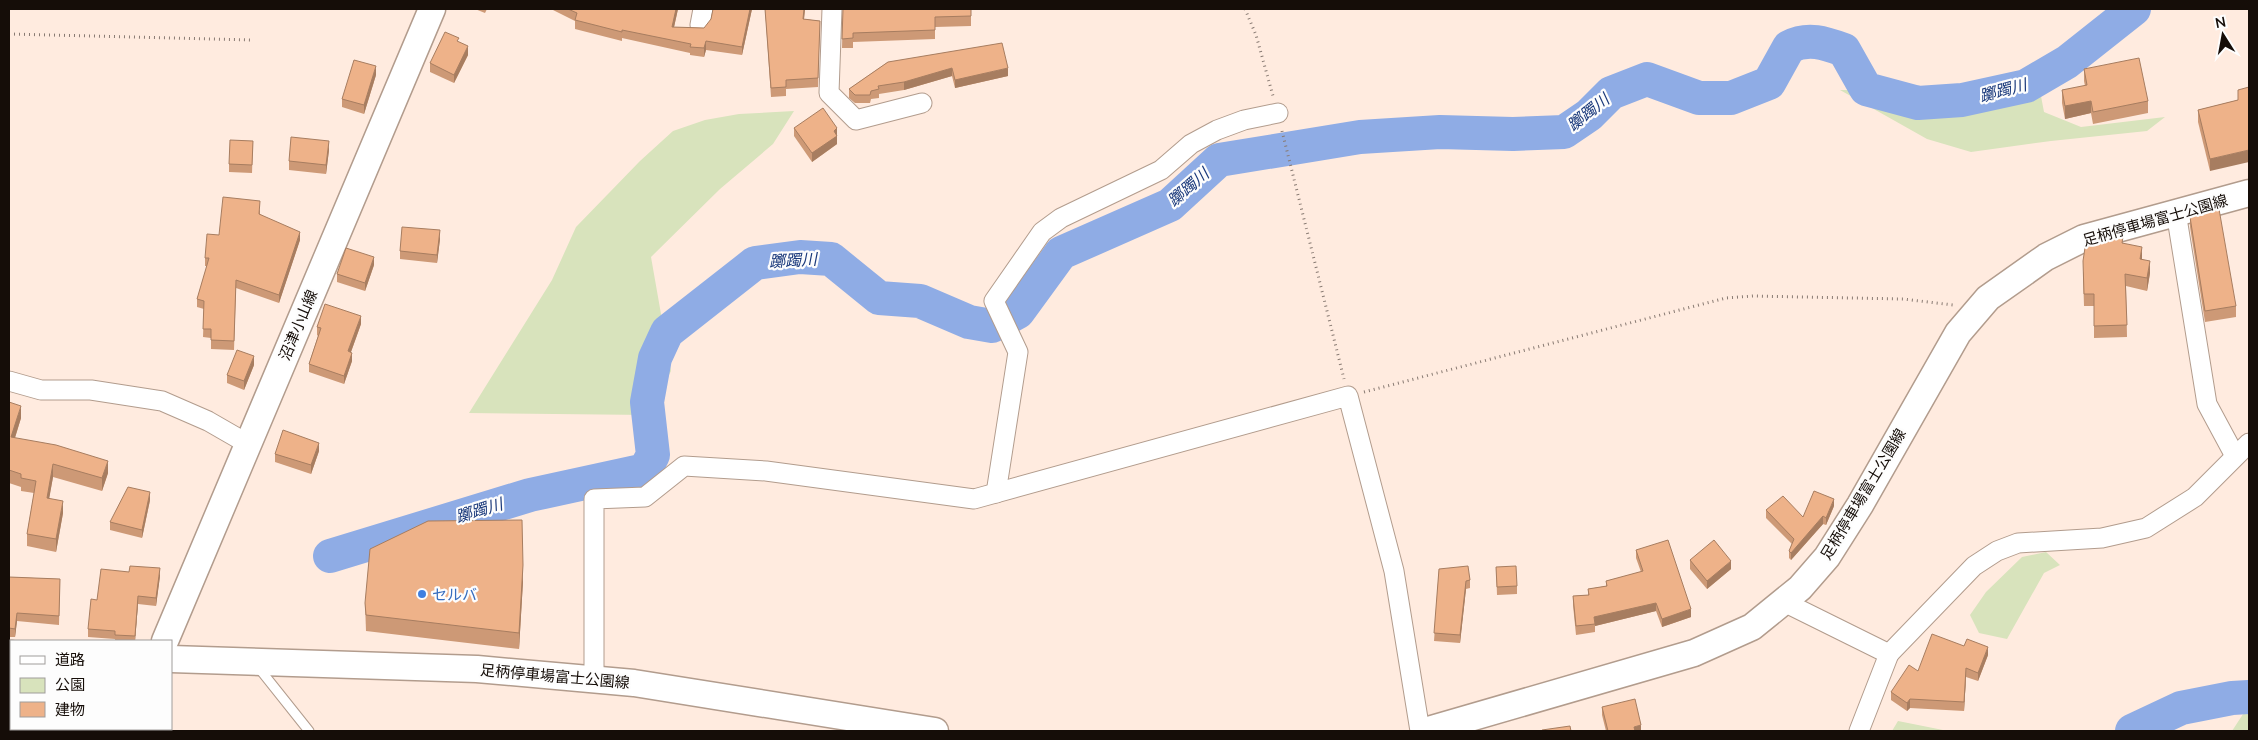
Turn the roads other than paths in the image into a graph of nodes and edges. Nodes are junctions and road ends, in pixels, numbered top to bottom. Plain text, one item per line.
1 (432, 9) edge
2 (832, 9) edge
3 (922, 103) dead end
4 (1279, 118) road end
5 (2249, 193) edge
6 (2176, 212) junction
7 (9, 381) edge
8 (2249, 443) edge
9 (248, 444) junction
10 (2235, 456) junction
11 (996, 493) junction
12 (1784, 602) junction
13 (165, 640) edge
14 (1889, 654) junction
15 (172, 659) edge
16 (253, 661) junction
17 (594, 679) junction
18 (309, 731) edge
19 (935, 731) edge
20 (1420, 731) edge
21 (1425, 731) edge
22 (1859, 731) edge

1 - 9 main road, 沼津小山線
2 - 3 street
4 - 11 street
5 - 6 main road, 足柄停車場富士公園線
6 - 10 street
6 - 12 main road, 足柄停車場富士公園線
7 - 9 street
8 - 10 street
9 - 13 main road, 沼津小山線
10 - 14 street
11 - 17 street
11 - 20 street
12 - 14 street
12 - 21 main road, 足柄停車場富士公園線
14 - 22 street
15 - 16 main road, 足柄停車場富士公園線
16 - 17 main road, 足柄停車場富士公園線
16 - 18 lane
17 - 19 main road, 足柄停車場富士公園線

